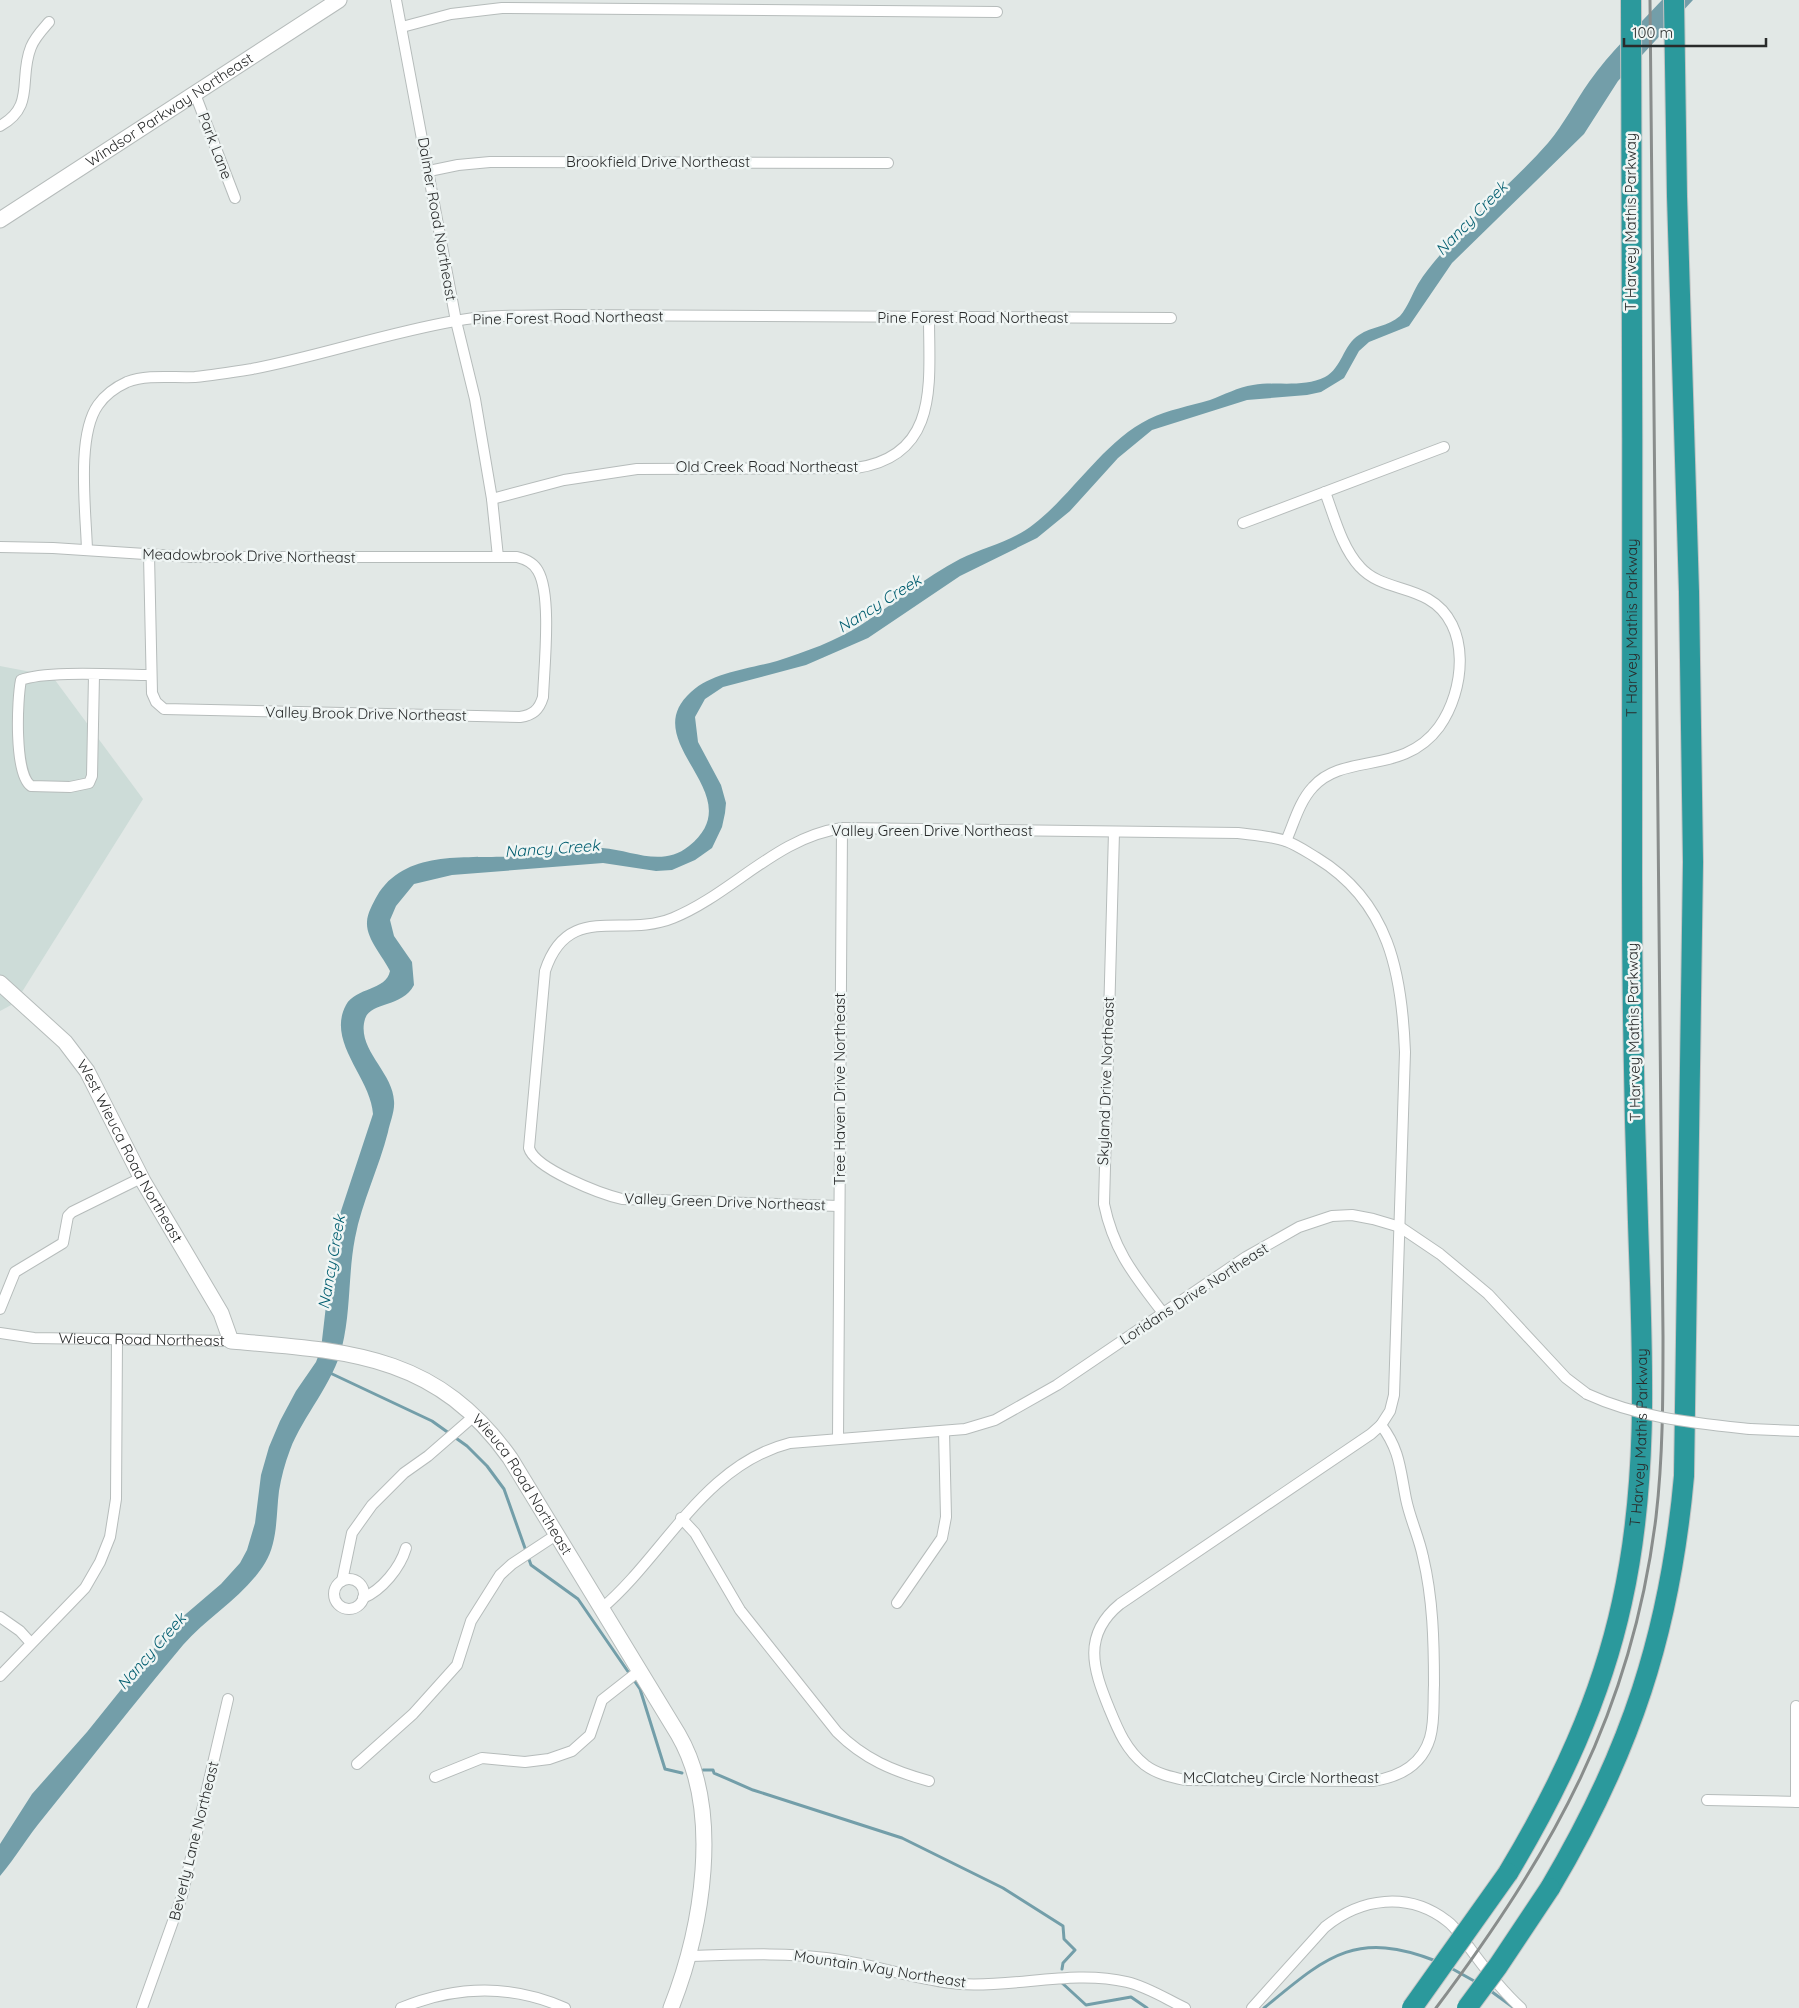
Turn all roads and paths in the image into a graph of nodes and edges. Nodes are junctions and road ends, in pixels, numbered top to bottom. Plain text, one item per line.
1 (340, 0) edge
2 (396, 0) edge
3 (1631, 0) edge
4 (1674, 0) edge
5 (997, 12) dead end
6 (49, 22) dead end
7 (402, 27) junction
8 (194, 94) junction
9 (0, 126) edge
10 (888, 163) dead end
11 (428, 171) junction
12 (235, 198) dead end
13 (0, 220) edge
14 (929, 318) junction
15 (1171, 318) dead end
16 (456, 320) junction
17 (1444, 447) dead end
18 (1325, 492) junction
19 (492, 499) junction
20 (1243, 522) dead end
21 (0, 547) edge
22 (87, 550) junction
23 (149, 555) junction
24 (498, 557) junction
25 (94, 675) junction
26 (151, 675) junction
27 (842, 828) junction
28 (1114, 832) junction
29 (1286, 841) junction
30 (0, 983) edge
31 (141, 1178) junction
32 (839, 1206) junction
33 (1400, 1227) junction
34 (0, 1309) edge
35 (1163, 1313) junction
36 (0, 1333) edge
37 (117, 1339) junction
38 (231, 1341) junction
39 (469, 1420) junction
40 (1381, 1425) junction
41 (944, 1431) junction
42 (1799, 1431) edge
43 (838, 1439) junction
44 (681, 1518) junction
45 (551, 1539) junction
46 (406, 1548) dead end
47 (342, 1581) junction
48 (363, 1598) junction
49 (897, 1603) dead end
50 (601, 1609) junction
51 (0, 1617) edge
52 (30, 1642) junction
53 (638, 1672) junction
54 (0, 1676) edge
55 (228, 1699) dead end
56 (1796, 1706) dead end
57 (357, 1764) dead end
58 (435, 1778) dead end
59 (929, 1781) dead end
60 (1707, 1800) dead end
61 (1798, 1802) edge
62 (689, 1956) junction
63 (142, 2008) edge
64 (401, 2008) edge
65 (565, 2008) edge
66 (671, 2008) edge
67 (1185, 2008) edge
68 (1252, 2008) edge
69 (1412, 2008) edge
70 (1467, 2008) edge
71 (1521, 2008) edge

1 - 8 street, Windsor Parkway Northeast
2 - 7 street, Dalmer Road Northeast
3 - 69 highway, T Harvey Mathis Parkway, bridge
4 - 70 highway, bridge
5 - 7 street
6 - 9 street
7 - 11 street, Dalmer Road Northeast
8 - 12 street, Park Lane
8 - 13 street, Windsor Parkway Northeast
10 - 11 street, Brookfield Drive Northeast
11 - 16 street, Dalmer Road Northeast
14 - 15 street, Pine Forest Road Northeast
14 - 16 street, Pine Forest Road Northeast
14 - 19 street, Old Creek Road Northeast
16 - 19 street, Dalmer Road Northeast
16 - 22 street, Pine Forest Road Northeast
17 - 18 street
18 - 20 street
18 - 29 street
19 - 24 street, Dalmer Road Northeast
21 - 22 street, Meadowbrook Drive Northeast
22 - 23 street, Meadowbrook Drive Northeast
23 - 24 street, Meadowbrook Drive Northeast
23 - 26 street, Valley Brook Drive Northeast
24 - 26 street, Valley Brook Drive Northeast
25 - 25 street
25 - 26 street
27 - 28 street, Valley Green Drive Northeast
27 - 32 street, Tree Haven Drive Northeast
27 - 32 street, Valley Green Drive Northeast
28 - 29 street, Valley Green Drive Northeast
28 - 35 street, Skyland Drive Northeast
29 - 33 street, Valley Green Drive Northeast
30 - 31 street, West Wieuca Road Northeast
31 - 34 street
31 - 38 street, West Wieuca Road Northeast
32 - 43 street, Tree Haven Drive Northeast
33 - 35 street, Loridans Drive Northeast
33 - 40 street, McClatchey Circle Northeast
33 - 42 street, Loridans Drive Northeast, bridge
35 - 41 street, Loridans Drive Northeast
36 - 37 street, Wieuca Road Northeast
37 - 38 street, Wieuca Road Northeast
37 - 52 street
38 - 39 street, Wieuca Road Northeast
39 - 45 street, Wieuca Road Northeast
39 - 47 street
40 - 40 street, McClatchey Circle Northeast
41 - 43 street, Loridans Drive Northeast
41 - 49 street
43 - 44 street, Loridans Drive Northeast
44 - 50 street, Loridans Drive Northeast
44 - 59 street
45 - 50 street, Wieuca Road Northeast
45 - 57 street
46 - 48 street
47 - 48 street
47 - 48 street
50 - 53 street, Wieuca Road Northeast
51 - 52 street
52 - 54 street
53 - 58 street
53 - 62 street, Wieuca Road Northeast
55 - 63 street, Beverly Lane Northeast
56 - 61 street
60 - 61 street
62 - 66 street, Wieuca Road Northeast
62 - 67 street, Mountain Way Northeast
64 - 65 street
68 - 71 street

